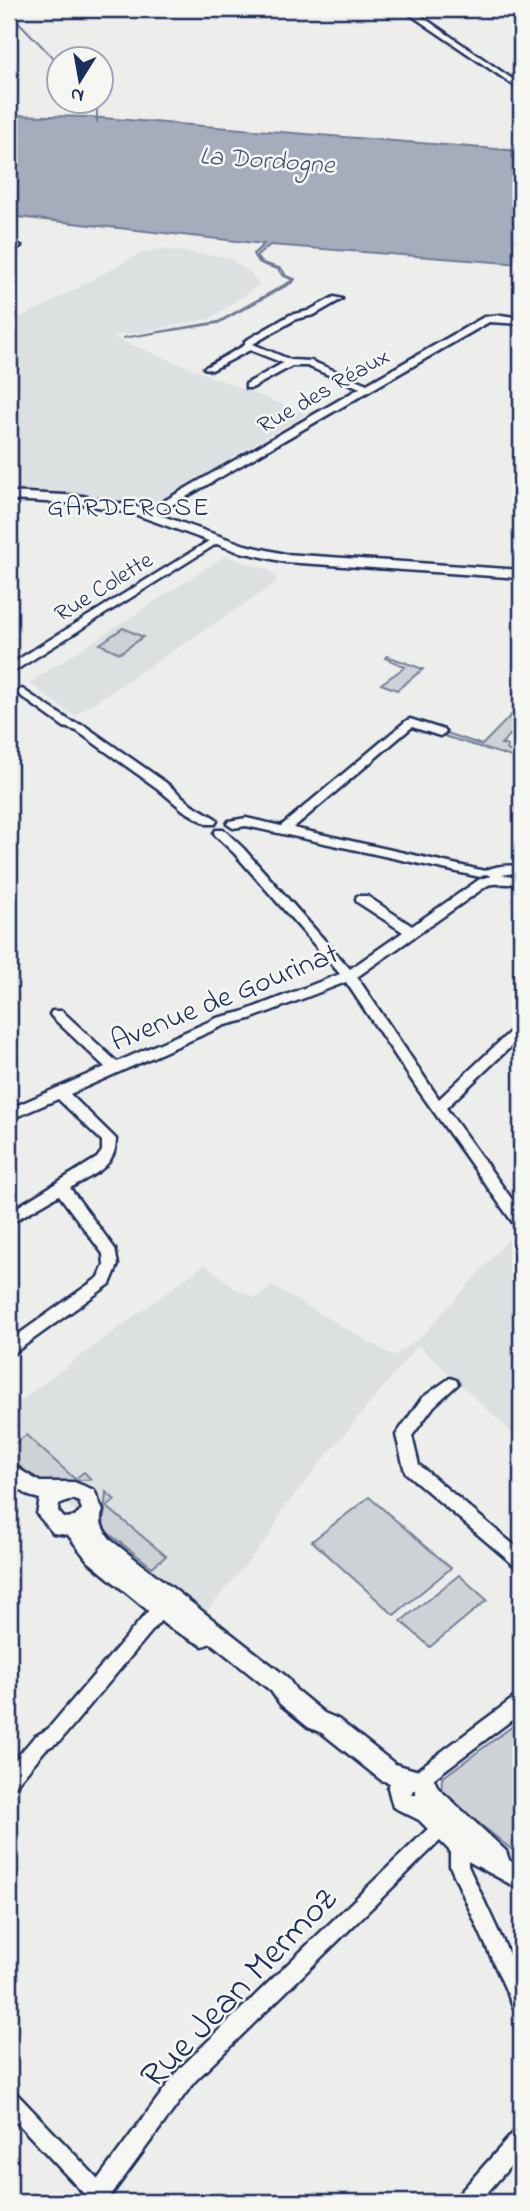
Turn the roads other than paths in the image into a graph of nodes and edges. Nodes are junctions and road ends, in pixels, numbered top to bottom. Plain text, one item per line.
1 (406, 9) edge
2 (521, 88) edge
3 (9, 243) edge
4 (9, 250) edge
5 (337, 299) dead end
6 (521, 321) edge
7 (250, 346) junction
8 (290, 362) junction
9 (209, 368) dead end
10 (249, 386) dead end
11 (368, 388) junction
12 (9, 496) edge
13 (149, 514) junction
14 (218, 539) junction
15 (521, 574) edge
16 (12, 668) dead end
17 (22, 692) dead end
18 (439, 732) dead end
19 (216, 827) junction
20 (284, 830) junction
21 (520, 873) edge
22 (482, 878) junction
23 (362, 899) dead end
24 (412, 932) junction
25 (349, 976) junction
26 (57, 1014) dead end
27 (521, 1029) edge
28 (115, 1068) junction
29 (59, 1093) junction
30 (439, 1107) junction
31 (9, 1115) edge
32 (61, 1187) junction
33 (9, 1219) edge
34 (521, 1223) edge
35 (9, 1349) edge
36 (450, 1384) dead end
37 (9, 1471) edge
38 (9, 1486) edge
39 (66, 1491) junction
40 (47, 1508) junction
41 (82, 1522) junction
42 (521, 1561) edge
43 (161, 1608) junction
44 (521, 1703) edge
45 (9, 1780) edge
46 (413, 1791) junction
47 (442, 1827) junction
48 (459, 1844) junction
49 (520, 1880) edge
50 (521, 2001) edge
51 (9, 2100) edge
52 (521, 2139) edge
53 (97, 2199) edge
54 (465, 2202) edge

1 - 2 street
3 - 4 street
5 - 7 street
6 - 11 street, Rue des Réaux
7 - 8 street
7 - 9 street
8 - 10 street
8 - 11 street
11 - 13 street, Rue des Réaux
12 - 13 main road
13 - 14 main road
14 - 15 main road
14 - 16 street, Rue Colette
17 - 19 street
18 - 20 street
19 - 20 street
19 - 25 street
20 - 22 street
21 - 22 street
22 - 24 street, Avenue de Gourinat
23 - 24 street
24 - 25 street, Avenue de Gourinat
25 - 28 street, Avenue de Gourinat
25 - 30 street
26 - 28 street
27 - 30 street
28 - 29 street, Avenue de Gourinat
29 - 31 street, Avenue de Gourinat
29 - 32 street
30 - 34 street
32 - 33 street
32 - 35 street
36 - 42 street
37 - 39 main road
38 - 40 main road
39 - 40 main road
39 - 41 main road
40 - 41 main road
41 - 43 main road
41 - 46 main road
43 - 45 street
43 - 46 main road
44 - 46 street
46 - 47 main road
46 - 49 main road
47 - 48 main road
47 - 53 street, Rue Jean Mermoz
48 - 49 main road
48 - 50 street
51 - 53 street
52 - 54 street

